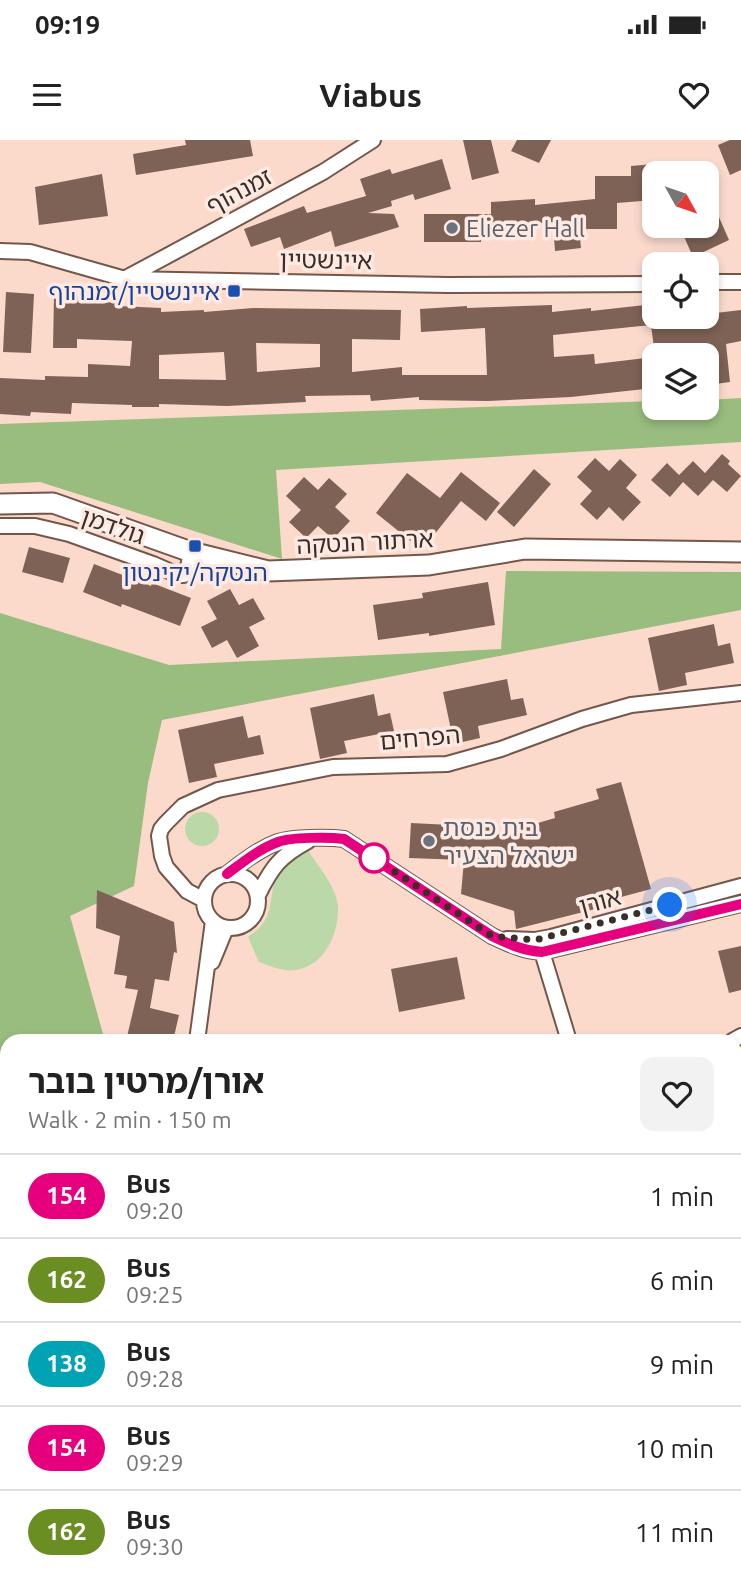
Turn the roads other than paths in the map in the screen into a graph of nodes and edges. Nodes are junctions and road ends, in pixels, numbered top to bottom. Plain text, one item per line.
1 (373, 140) edge
2 (0, 251) edge
3 (125, 279) junction
4 (719, 282) edge
5 (741, 282) edge
6 (642, 284) edge
7 (0, 504) edge
8 (0, 527) edge
9 (191, 552) junction
10 (741, 552) edge
11 (741, 693) edge
12 (312, 839) junction
13 (174, 875) junction
14 (221, 876) junction
15 (741, 886) edge
16 (258, 895) junction
17 (204, 900) junction
18 (741, 904) edge
19 (213, 921) junction
20 (226, 928) junction
21 (492, 936) junction
22 (551, 937) junction
23 (542, 952) junction
24 (205, 976) junction
25 (198, 1034) edge
26 (567, 1034) edge

1 - 3 street, זמנהוף
2 - 3 street, איינשטיין
3 - 6 street, איינשטיין
4 - 5 street
7 - 9 street, ארתור הנטקה
8 - 9 street, גולדמן
9 - 10 street, ארתור הנטקה
11 - 13 street, הפרחים
12 - 14 street, אורן
12 - 16 street
12 - 21 street, אורן
13 - 14 street
13 - 17 street, הפרחים
14 - 16 street
14 - 17 street
15 - 22 street, אורן
16 - 20 street
17 - 19 street
18 - 23 street, אורן
19 - 20 street
19 - 24 street
20 - 24 street
21 - 22 street, אורן
21 - 23 street, אורן
22 - 23 street, אורן
23 - 26 street
24 - 25 street

